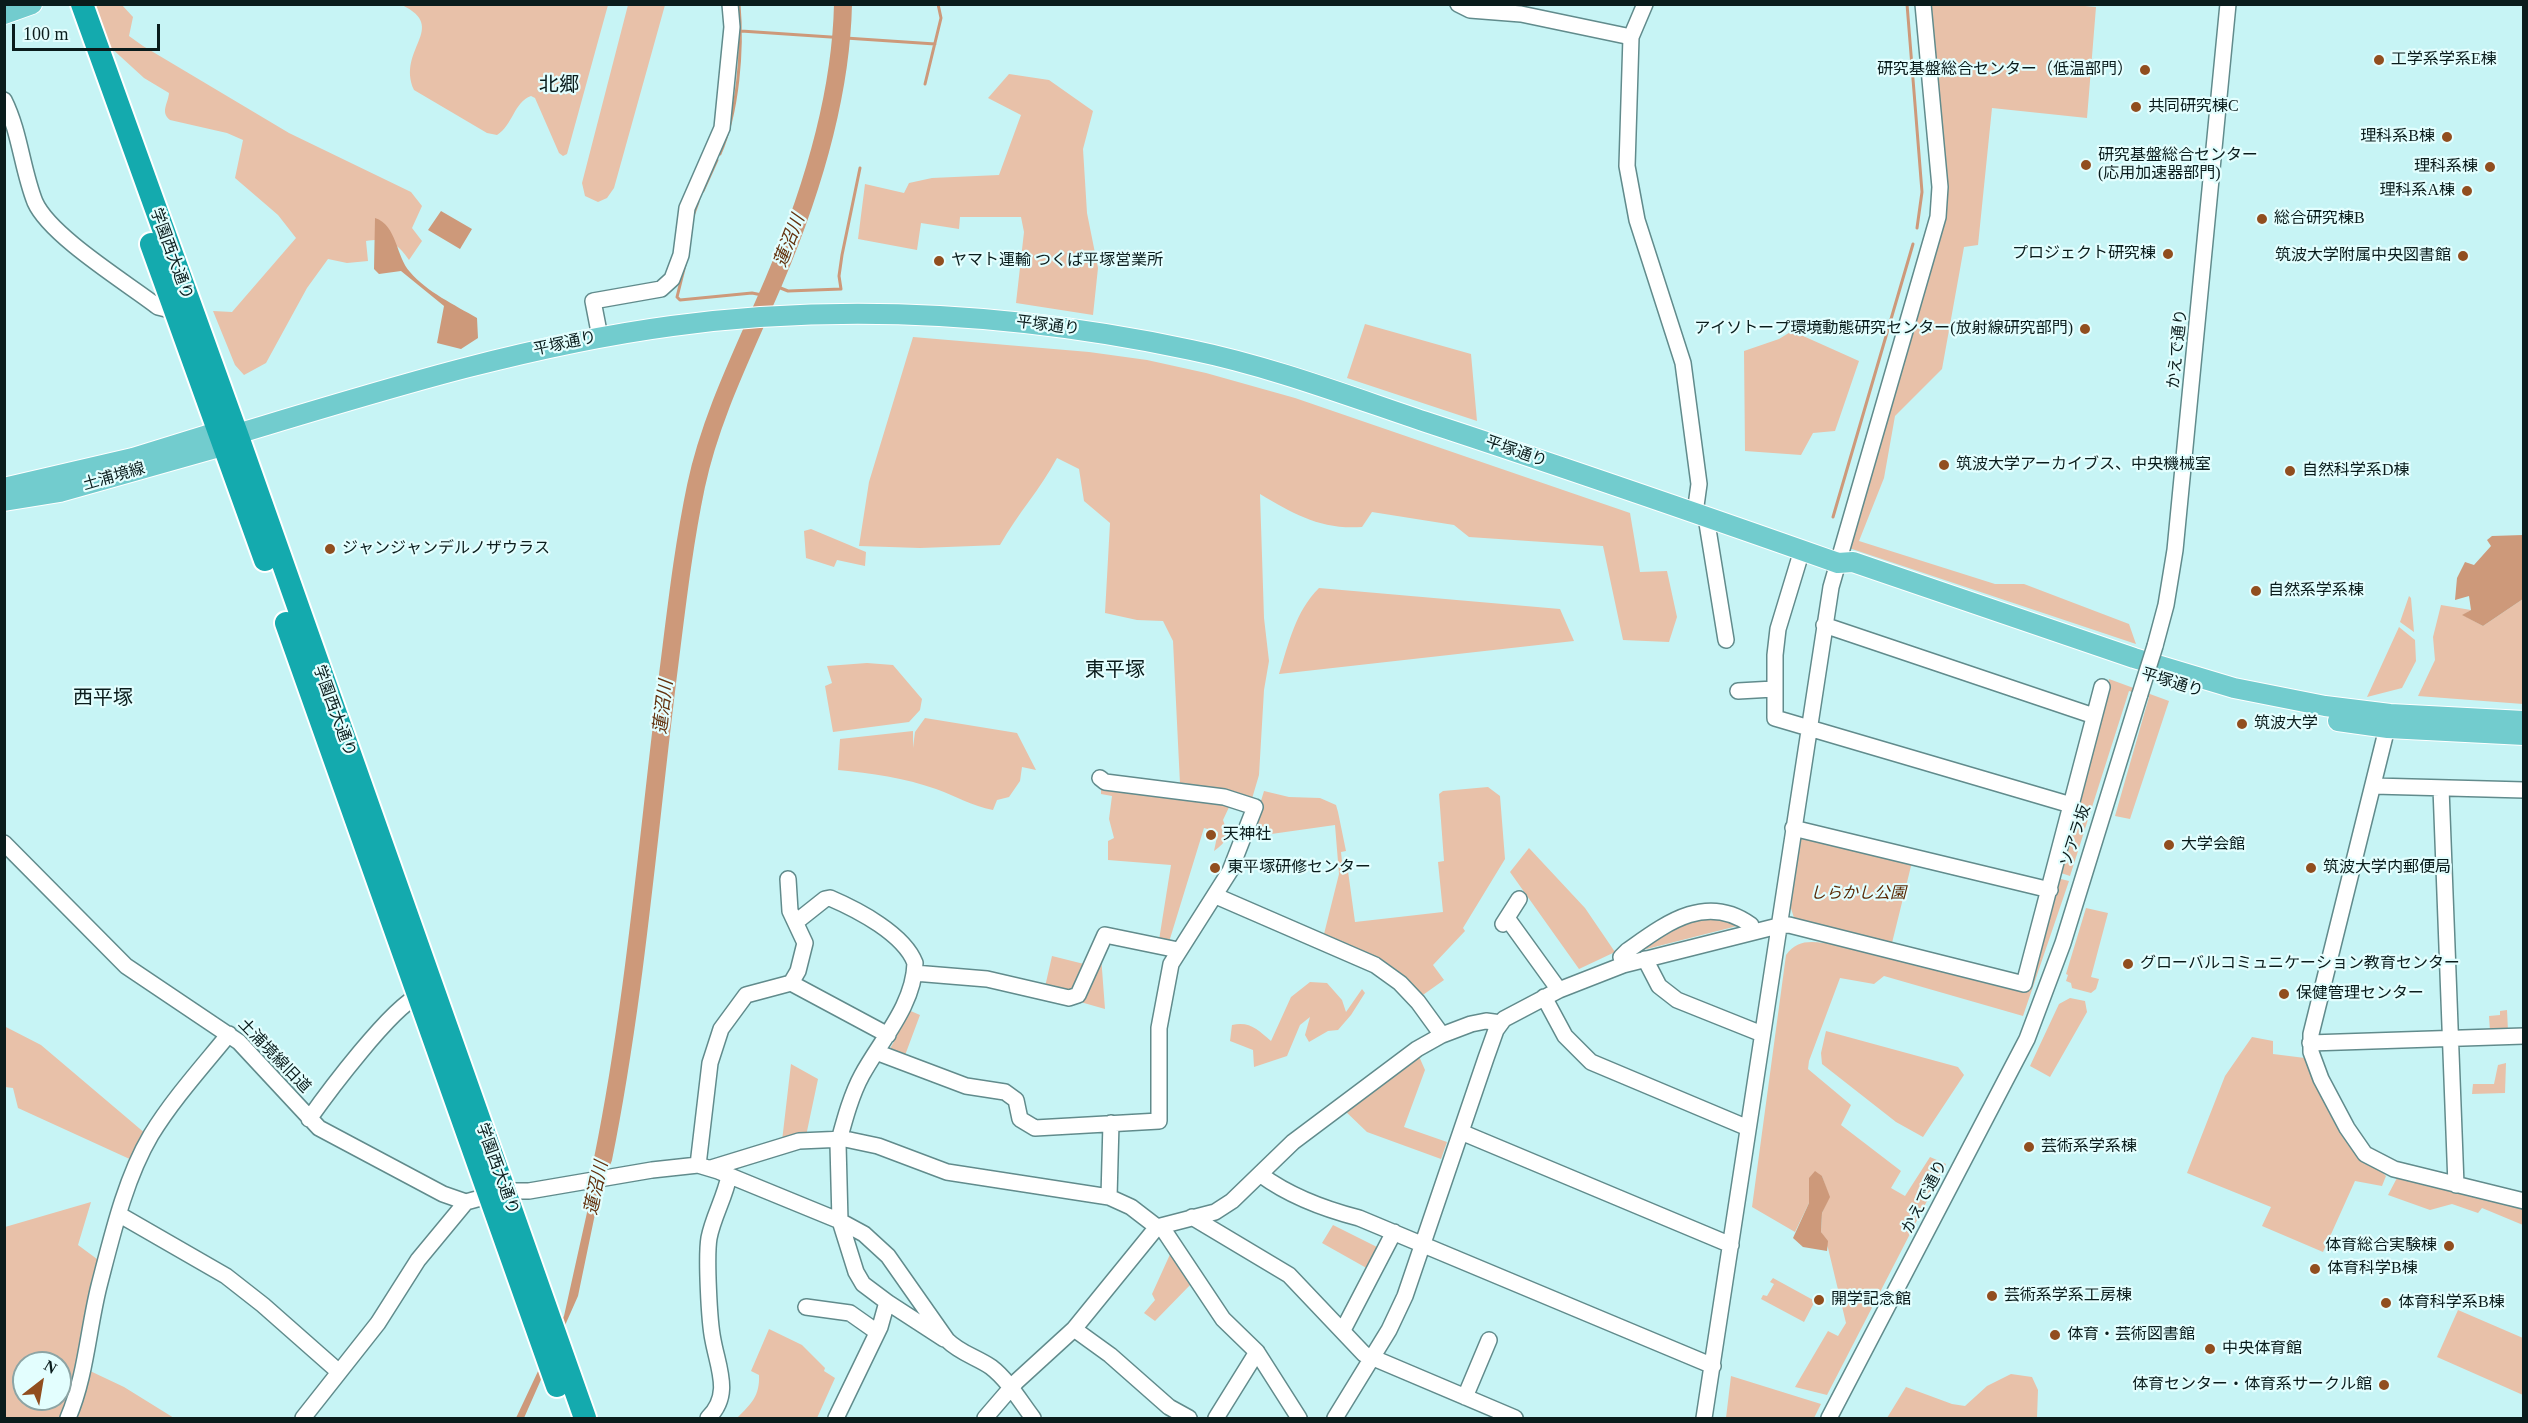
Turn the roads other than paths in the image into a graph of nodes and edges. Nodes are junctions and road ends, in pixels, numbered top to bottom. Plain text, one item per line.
1 (32, 4) edge
2 (67, 4) edge
3 (82, 4) edge
4 (730, 4) edge
5 (1458, 4) edge
6 (1645, 4) edge
7 (1923, 4) edge
8 (2228, 4) edge
9 (4, 14) edge
10 (1631, 37) junction
11 (4, 100) edge
12 (174, 310) junction
13 (600, 337) junction
14 (226, 437) junction
15 (4, 488) edge
16 (4, 501) edge
17 (1700, 515) junction
18 (1802, 550) junction
19 (1838, 563) junction
20 (1824, 625) junction
21 (1725, 640) dead end
22 (2102, 687) dead end
23 (1774, 689) junction
24 (1738, 691) dead end
25 (2140, 694) joint
26 (2094, 716) junction
27 (2389, 721) junction
28 (2523, 721) edge
29 (1808, 728) junction
30 (2523, 735) edge
31 (1100, 778) dead end
32 (2374, 786) junction
33 (2441, 788) junction
34 (2523, 790) edge
35 (2071, 805) junction
36 (1793, 828) junction
37 (4, 843) edge
38 (788, 879) dead end
39 (2050, 890) junction
40 (1216, 896) junction
41 (1519, 899) dead end
42 (796, 922) junction
43 (1778, 926) junction
44 (1752, 931) junction
45 (1178, 950) junction
46 (1645, 959) junction
47 (1623, 965) junction
48 (914, 973) junction
49 (791, 983) junction
50 (2047, 989) joint
51 (1559, 990) junction
52 (418, 996) junction
53 (1544, 997) junction
54 (1501, 1023) junction
55 (229, 1034) junction
56 (1762, 1034) junction
57 (888, 1035) junction
58 (1442, 1035) junction
59 (2523, 1036) edge
60 (2451, 1038) junction
61 (2310, 1043) junction
62 (876, 1052) junction
63 (309, 1119) junction
64 (1111, 1123) junction
65 (1748, 1128) junction
66 (1461, 1132) junction
67 (840, 1139) junction
68 (704, 1167) junction
69 (1261, 1175) junction
70 (729, 1176) junction
71 (2456, 1185) junction
72 (498, 1194) junction
73 (1109, 1197) junction
74 (2523, 1201) edge
75 (466, 1202) junction
76 (120, 1215) junction
77 (1192, 1217) junction
78 (840, 1221) junction
79 (1159, 1226) junction
80 (1394, 1232) junction
81 (1423, 1245) junction
82 (1731, 1245) junction
83 (887, 1302) junction
84 (806, 1307) dead end
85 (1074, 1329) junction
86 (1343, 1330) junction
87 (877, 1332) junction
88 (946, 1340) junction
89 (1489, 1340) dead end
90 (1257, 1352) junction
91 (1372, 1359) junction
92 (1713, 1366) junction
93 (339, 1372) junction
94 (1010, 1389) junction
95 (1465, 1397) junction
96 (68, 1419) edge
97 (303, 1419) edge
98 (569, 1419) edge
99 (585, 1419) edge
100 (708, 1419) edge
101 (836, 1419) edge
102 (985, 1419) edge
103 (1033, 1419) edge
104 (1189, 1419) edge
105 (1216, 1419) edge
106 (1299, 1419) edge
107 (1335, 1419) edge
108 (1515, 1419) edge
109 (1704, 1419) edge
110 (1829, 1419) edge

1 - 9 main road
2 - 12 highway, 学園西大通り
3 - 14 highway, 学園西大通り
4 - 13 street
5 - 10 street
6 - 10 street
7 - 19 street
8 - 25 street, かえで通り, bridge
10 - 17 street
11 - 12 street
12 - 14 highway, 学園西大通り
13 - 14 main road, 平塚通り
13 - 17 main road, 平塚通り
14 - 15 main road, 土浦境線
14 - 16 main road, 土浦境線
14 - 52 highway, 学園西大通り
14 - 72 highway, 学園西大通り
17 - 18 main road, 平塚通り
17 - 21 street
18 - 19 main road, 平塚通り
18 - 23 street
19 - 20 street
19 - 27 main road, 平塚通り
20 - 26 street
20 - 29 street
22 - 26 street
23 - 24 street
23 - 29 street
25 - 50 street, ソアラ坂
26 - 35 street
27 - 28 main road, 平塚通り
27 - 30 main road, 平塚通り
27 - 32 street
29 - 35 street
29 - 36 street
31 - 40 street
32 - 33 street
32 - 61 street
33 - 34 street
33 - 60 street
35 - 39 street
36 - 39 street
36 - 43 street
37 - 55 street, 土浦境線旧道
38 - 42 street
39 - 43 street
40 - 45 street
40 - 58 street
41 - 51 street
42 - 48 street
42 - 49 street
43 - 44 street
43 - 56 street
44 - 46 street
44 - 47 street
45 - 48 street
45 - 64 street
46 - 47 street
46 - 56 street
47 - 51 street
48 - 57 street
49 - 57 street
49 - 68 street
50 - 110 street, かえで通り
51 - 53 street
52 - 63 street
52 - 72 highway, 学園西大通り
53 - 54 street
53 - 65 street
54 - 58 street
54 - 66 street
55 - 63 street, 土浦境線旧道
55 - 76 street
56 - 65 street
57 - 62 street
58 - 69 street
59 - 60 street
60 - 61 street
60 - 71 street
61 - 71 street
62 - 64 street
62 - 67 street
63 - 75 street, 土浦境線旧道
64 - 73 street
65 - 82 street
66 - 81 street
66 - 82 street
67 - 68 street
67 - 73 street
67 - 78 street
68 - 70 street
68 - 72 street
69 - 77 street
69 - 80 street
70 - 78 street
70 - 100 street
71 - 74 street
72 - 75 street
72 - 98 highway, 学園西大通り
72 - 99 highway, 学園西大通り
73 - 79 street
75 - 93 street
76 - 93 street
76 - 96 street
77 - 79 street
77 - 86 street
78 - 83 street
78 - 88 street
79 - 85 street
79 - 90 street
80 - 81 street
80 - 86 street
81 - 91 street
81 - 92 street
82 - 92 street
83 - 87 street
83 - 88 street
84 - 87 street
85 - 94 street
85 - 104 street
86 - 91 street
87 - 101 street
88 - 94 street
89 - 95 street
90 - 105 street
90 - 106 street
91 - 95 street
91 - 107 street
92 - 109 street
93 - 97 street
94 - 102 street
94 - 103 street
95 - 108 street

